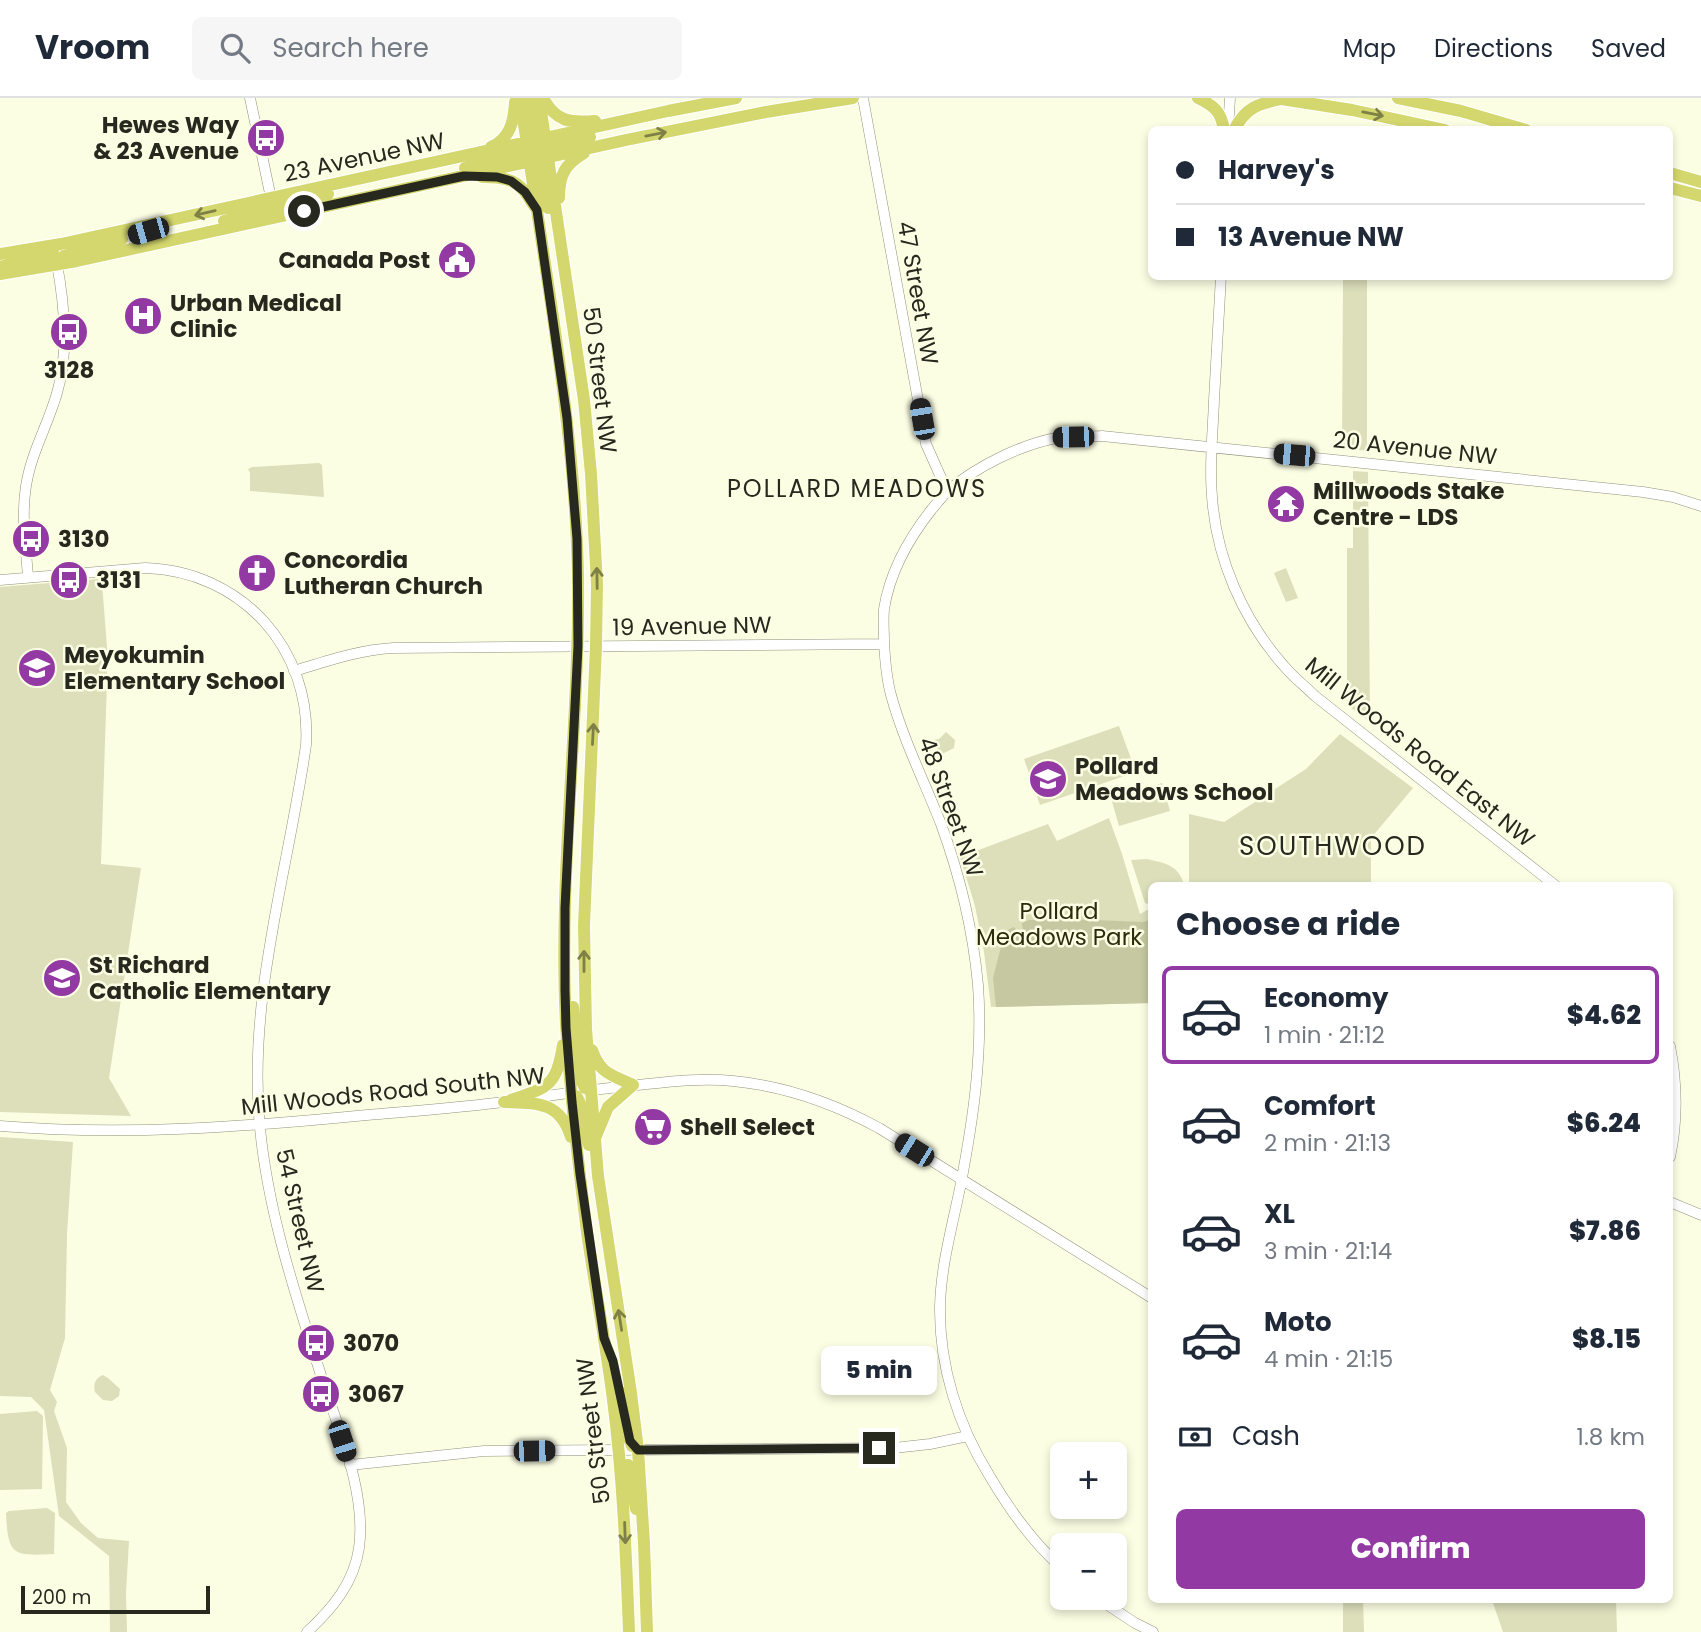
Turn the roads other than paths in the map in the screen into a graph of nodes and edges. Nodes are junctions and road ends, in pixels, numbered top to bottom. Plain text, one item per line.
1 (250, 98) edge
2 (518, 98) edge
3 (528, 98) edge
4 (541, 98) edge
5 (736, 98) edge
6 (853, 98) edge
7 (863, 98) edge
8 (1198, 98) edge
9 (1230, 98) edge
10 (1275, 98) edge
11 (1398, 98) edge
12 (1281, 99) edge
13 (669, 111) junction
14 (1225, 126) edge
15 (1226, 126) edge
16 (1236, 126) edge
17 (1426, 126) edge
18 (1512, 126) edge
19 (590, 149) junction
20 (538, 150) junction
21 (474, 154) junction
22 (1673, 174) edge
23 (464, 176) junction
24 (369, 177) junction
25 (1701, 181) edge
26 (404, 189) junction
27 (1673, 189) edge
28 (1701, 196) edge
29 (272, 198) junction
30 (537, 210) junction
31 (273, 218) junction
32 (178, 219) junction
33 (558, 223) junction
34 (178, 238) junction
35 (54, 245) junction
36 (0, 254) edge
37 (57, 265) junction
38 (0, 267) edge
39 (565, 272) junction
40 (0, 274) edge
41 (1221, 280) edge
42 (1212, 447) junction
43 (947, 491) junction
44 (1701, 506) edge
45 (909, 540) joint
46 (28, 577) junction
47 (0, 580) edge
48 (884, 644) junction
49 (578, 646) junction
50 (596, 646) junction
51 (294, 671) junction
52 (1551, 882) edge
53 (564, 970) junction
54 (566, 1028) junction
55 (586, 1029) junction
56 (1673, 1065) edge
57 (633, 1085) junction
58 (590, 1090) junction
59 (571, 1093) junction
60 (504, 1102) junction
61 (259, 1125) junction
62 (0, 1126) edge
63 (594, 1140) junction
64 (1673, 1141) edge
65 (580, 1174) junction
66 (598, 1175) junction
67 (961, 1180) junction
68 (1673, 1203) edge
69 (1701, 1215) edge
70 (1148, 1296) edge
71 (604, 1338) junction
72 (968, 1436) junction
73 (618, 1450) junction
74 (638, 1450) junction
75 (350, 1465) junction
76 (644, 1543) junction
77 (1050, 1556) edge
78 (1115, 1610) edge
79 (307, 1632) edge
80 (629, 1632) edge
81 (647, 1632) edge
82 (1153, 1632) edge

1 - 29 street
2 - 20 main road, 50 Street NW
2 - 21 main road
3 - 20 main road
4 - 13 main road
4 - 20 main road, 50 Street NW
5 - 13 main road, 23 Avenue NW
19 -> 6 main road, 23 Avenue NW
7 - 43 street, 47 Street NW
8 - 14 main road
9 - 15 street
10 - 12 main road
11 - 18 main road
12 - 16 main road
12 -> 17 main road
13 - 20 main road, 23 Avenue NW
19 - 20 main road, 23 Avenue NW
19 - 33 main road
20 - 21 main road, 23 Avenue NW
20 - 23 main road, 23 Avenue NW
20 - 26 main road
20 - 30 main road, 50 Street NW
20 - 33 main road, 50 Street NW
20 - 39 main road
21 - 24 main road, 23 Avenue NW
22 - 25 main road
23 - 26 main road, 23 Avenue NW
23 - 30 main road
24 - 29 main road, 23 Avenue NW
24 - 31 main road
26 - 31 main road, 23 Avenue NW
27 - 28 main road
29 - 31 street
29 -> 32 main road, 23 Avenue NW
29 - 34 main road
30 - 49 main road, 50 Street NW
31 - 34 main road, 23 Avenue NW
32 - 35 main road, 23 Avenue NW
32 - 37 main road
33 - 39 main road, 50 Street NW
34 - 37 main road, 23 Avenue NW
35 - 36 main road, 23 Avenue NW
35 - 37 street
35 - 38 main road
37 - 40 main road, 23 Avenue NW
37 - 46 street
50 -> 39 main road, 50 Street NW
41 - 42 street, Mill Woods Road East NW
42 - 43 street, 20 Avenue NW
42 - 44 street, 20 Avenue NW
42 - 52 street, Mill Woods Road East NW
43 - 45 street, 20 Avenue NW
45 - 48 street, 48 Street NW
46 - 47 street, 54 Street NW
46 - 51 street, 54 Street NW
48 - 50 street, 19 Avenue NW
48 - 67 street, 48 Street NW
49 - 50 street, 19 Avenue NW
49 - 51 street, 19 Avenue NW
49 - 53 main road, 50 Street NW
55 -> 50 main road, 50 Street NW
51 - 61 street, 54 Street NW
53 - 54 main road, 50 Street NW
53 - 58 main road
54 - 59 main road, 50 Street NW
54 - 60 main road
55 - 57 main road
55 - 58 main road, 50 Street NW
56 - 64 street
57 - 58 street, Mill Woods Road South NW
57 - 63 main road
57 - 67 street, Mill Woods Road South NW
58 - 59 street, Mill Woods Road South NW
58 - 63 main road, 50 Street NW
59 - 60 street, Mill Woods Road South NW
59 - 65 main road, 50 Street NW
59 - 66 main road
60 - 61 street, Mill Woods Road South NW
60 - 65 main road
61 - 62 street, Mill Woods Road South NW
61 - 75 street, 54 Street NW
63 - 66 main road, 50 Street NW
65 - 71 main road, 50 Street NW
74 -> 66 main road, 50 Street NW
67 - 70 street, Mill Woods Road South NW
67 - 72 street, 48 Street NW
68 - 69 street
71 - 73 main road, 50 Street NW
71 - 74 main road
72 - 74 street
72 - 77 street, 48 Street NW
73 - 74 street
73 - 75 street
73 - 76 main road
73 -> 80 main road, 50 Street NW
74 - 76 main road, 50 Street NW
75 - 79 street, 54 Street NW
76 - 81 main road, 50 Street NW
78 - 82 street

